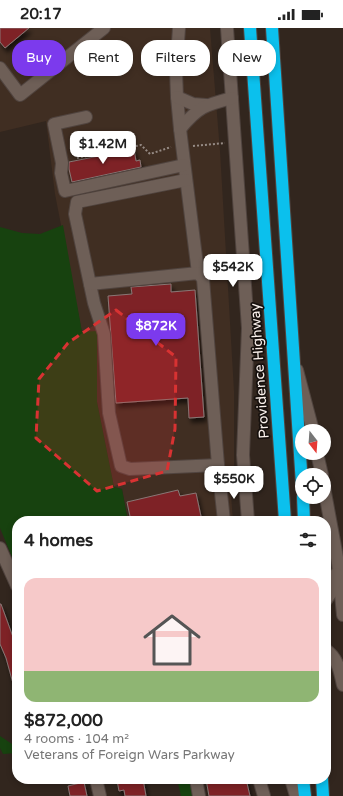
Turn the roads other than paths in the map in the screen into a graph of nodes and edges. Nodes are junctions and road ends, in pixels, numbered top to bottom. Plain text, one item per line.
1 (104, 28) edge
2 (179, 28) edge
3 (227, 28) edge
4 (250, 28) edge
5 (272, 28) edge
6 (0, 68) edge
7 (177, 97) junction
8 (232, 98) junction
9 (206, 105) junction
10 (86, 117) dead end
11 (180, 129) junction
12 (184, 164) junction
13 (186, 180) junction
14 (198, 274) junction
15 (90, 284) junction
16 (294, 354) junction
17 (311, 424) edge
18 (218, 466) junction
19 (301, 468) edge
20 (303, 504) edge
21 (327, 504) edge
22 (223, 516) edge
23 (248, 516) edge
24 (285, 516) edge
25 (304, 516) edge
26 (329, 516) edge
27 (331, 525) edge
28 (0, 548) edge
29 (338, 563) junction
30 (12, 575) edge
31 (331, 592) edge
32 (343, 615) edge
33 (331, 655) edge
34 (343, 685) edge
35 (97, 784) edge
36 (197, 784) edge
37 (260, 784) edge
38 (292, 784) edge
39 (304, 784) edge
40 (322, 784) edge
41 (100, 796) edge
42 (199, 796) edge
43 (264, 796) edge
44 (296, 796) edge
45 (305, 796) edge
46 (322, 796) edge

1 - 6 street
2 - 7 street
3 - 8 street
4 - 24 highway, Providence Highway
5 - 16 highway
7 - 9 street
7 - 11 street
8 - 9 street
8 - 23 street
9 - 11 street
10 - 12 street
11 - 12 street
12 - 13 street
13 - 14 street
13 - 15 street
14 - 15 street
14 - 18 street
15 - 18 street
16 - 17 street
16 - 19 highway
18 - 22 street
20 - 25 highway
21 - 26 street
27 - 29 street
28 - 30 street
29 - 31 street
29 - 32 street
33 - 34 street
35 - 41 street
36 - 42 street
37 - 43 street
38 - 44 street
39 - 45 highway
40 - 46 highway

